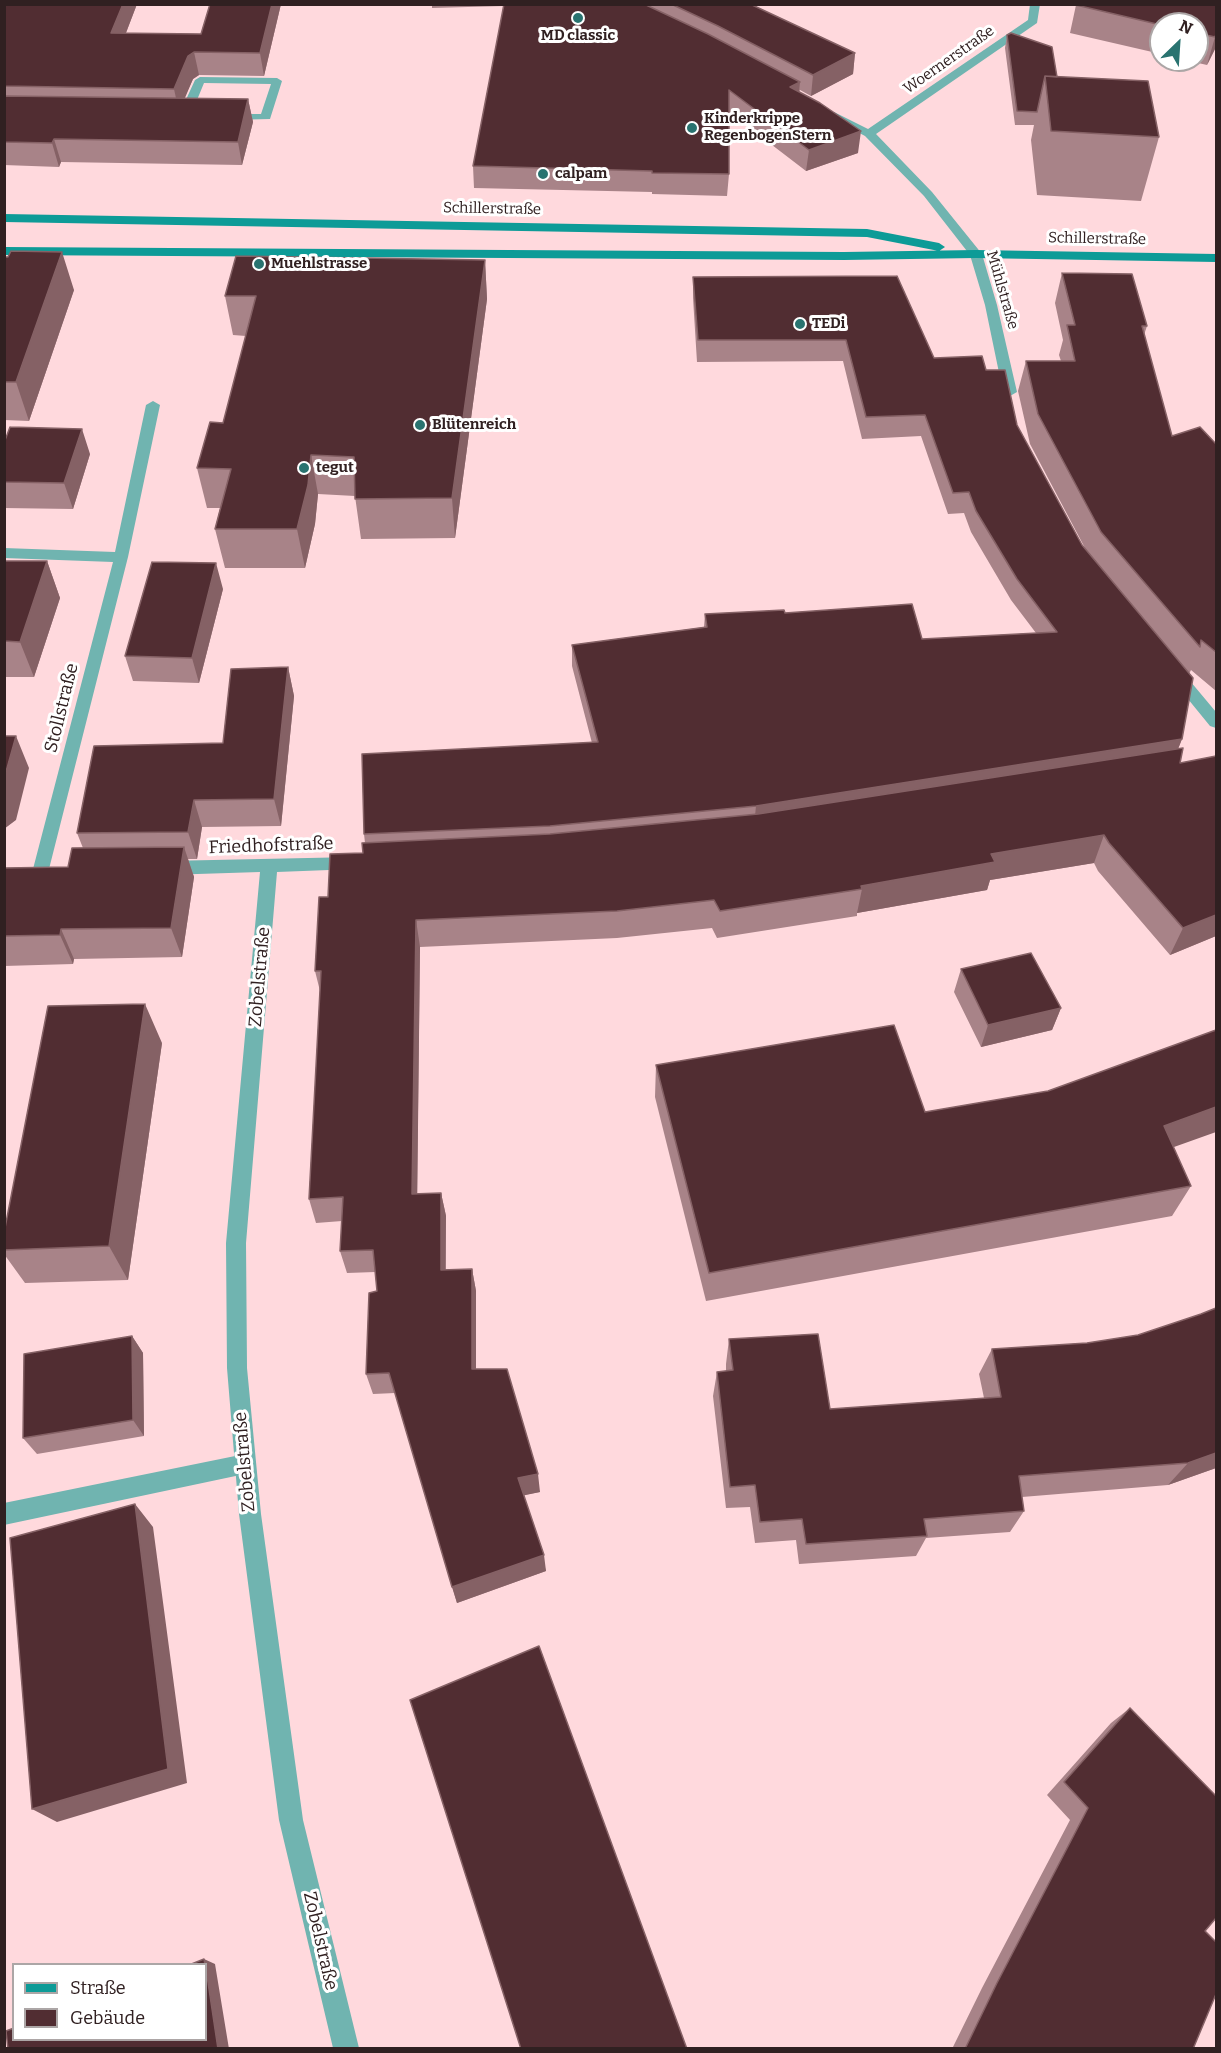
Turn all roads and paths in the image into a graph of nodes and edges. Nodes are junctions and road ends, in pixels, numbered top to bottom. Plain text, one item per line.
1 (1035, 4) edge
2 (817, 107) edge
3 (184, 117) edge
4 (219, 117) edge
5 (869, 134) junction
6 (4, 218) edge
7 (4, 251) edge
8 (976, 254) junction
9 (1216, 258) edge
10 (153, 405) dead end
11 (1014, 410) edge
12 (4, 553) edge
13 (121, 557) junction
14 (1165, 660) edge
15 (1216, 722) edge
16 (375, 862) edge
17 (269, 867) junction
18 (144, 868) edge
19 (41, 869) junction
20 (64, 869) edge
21 (23, 870) edge
22 (245, 1464) junction
23 (4, 1514) edge
24 (346, 2049) edge

1 - 5 street, Woernerstraße
2 - 5 street, Mühlstraße
3 - 4 street
5 - 8 street, Mühlstraße
6 - 8 main road, Schillerstraße
7 - 8 main road, Schillerstraße
8 - 9 main road, Schillerstraße
8 - 11 street, Mühlstraße
10 - 13 street, Stollstraße
12 - 13 street
13 - 19 street, Stollstraße
14 - 15 street
16 - 17 street, Friedhofstraße
17 - 18 street, Friedhofstraße
17 - 22 street, Zobelstraße
19 - 20 street
19 - 21 street
22 - 23 street
22 - 24 street, Zobelstraße

